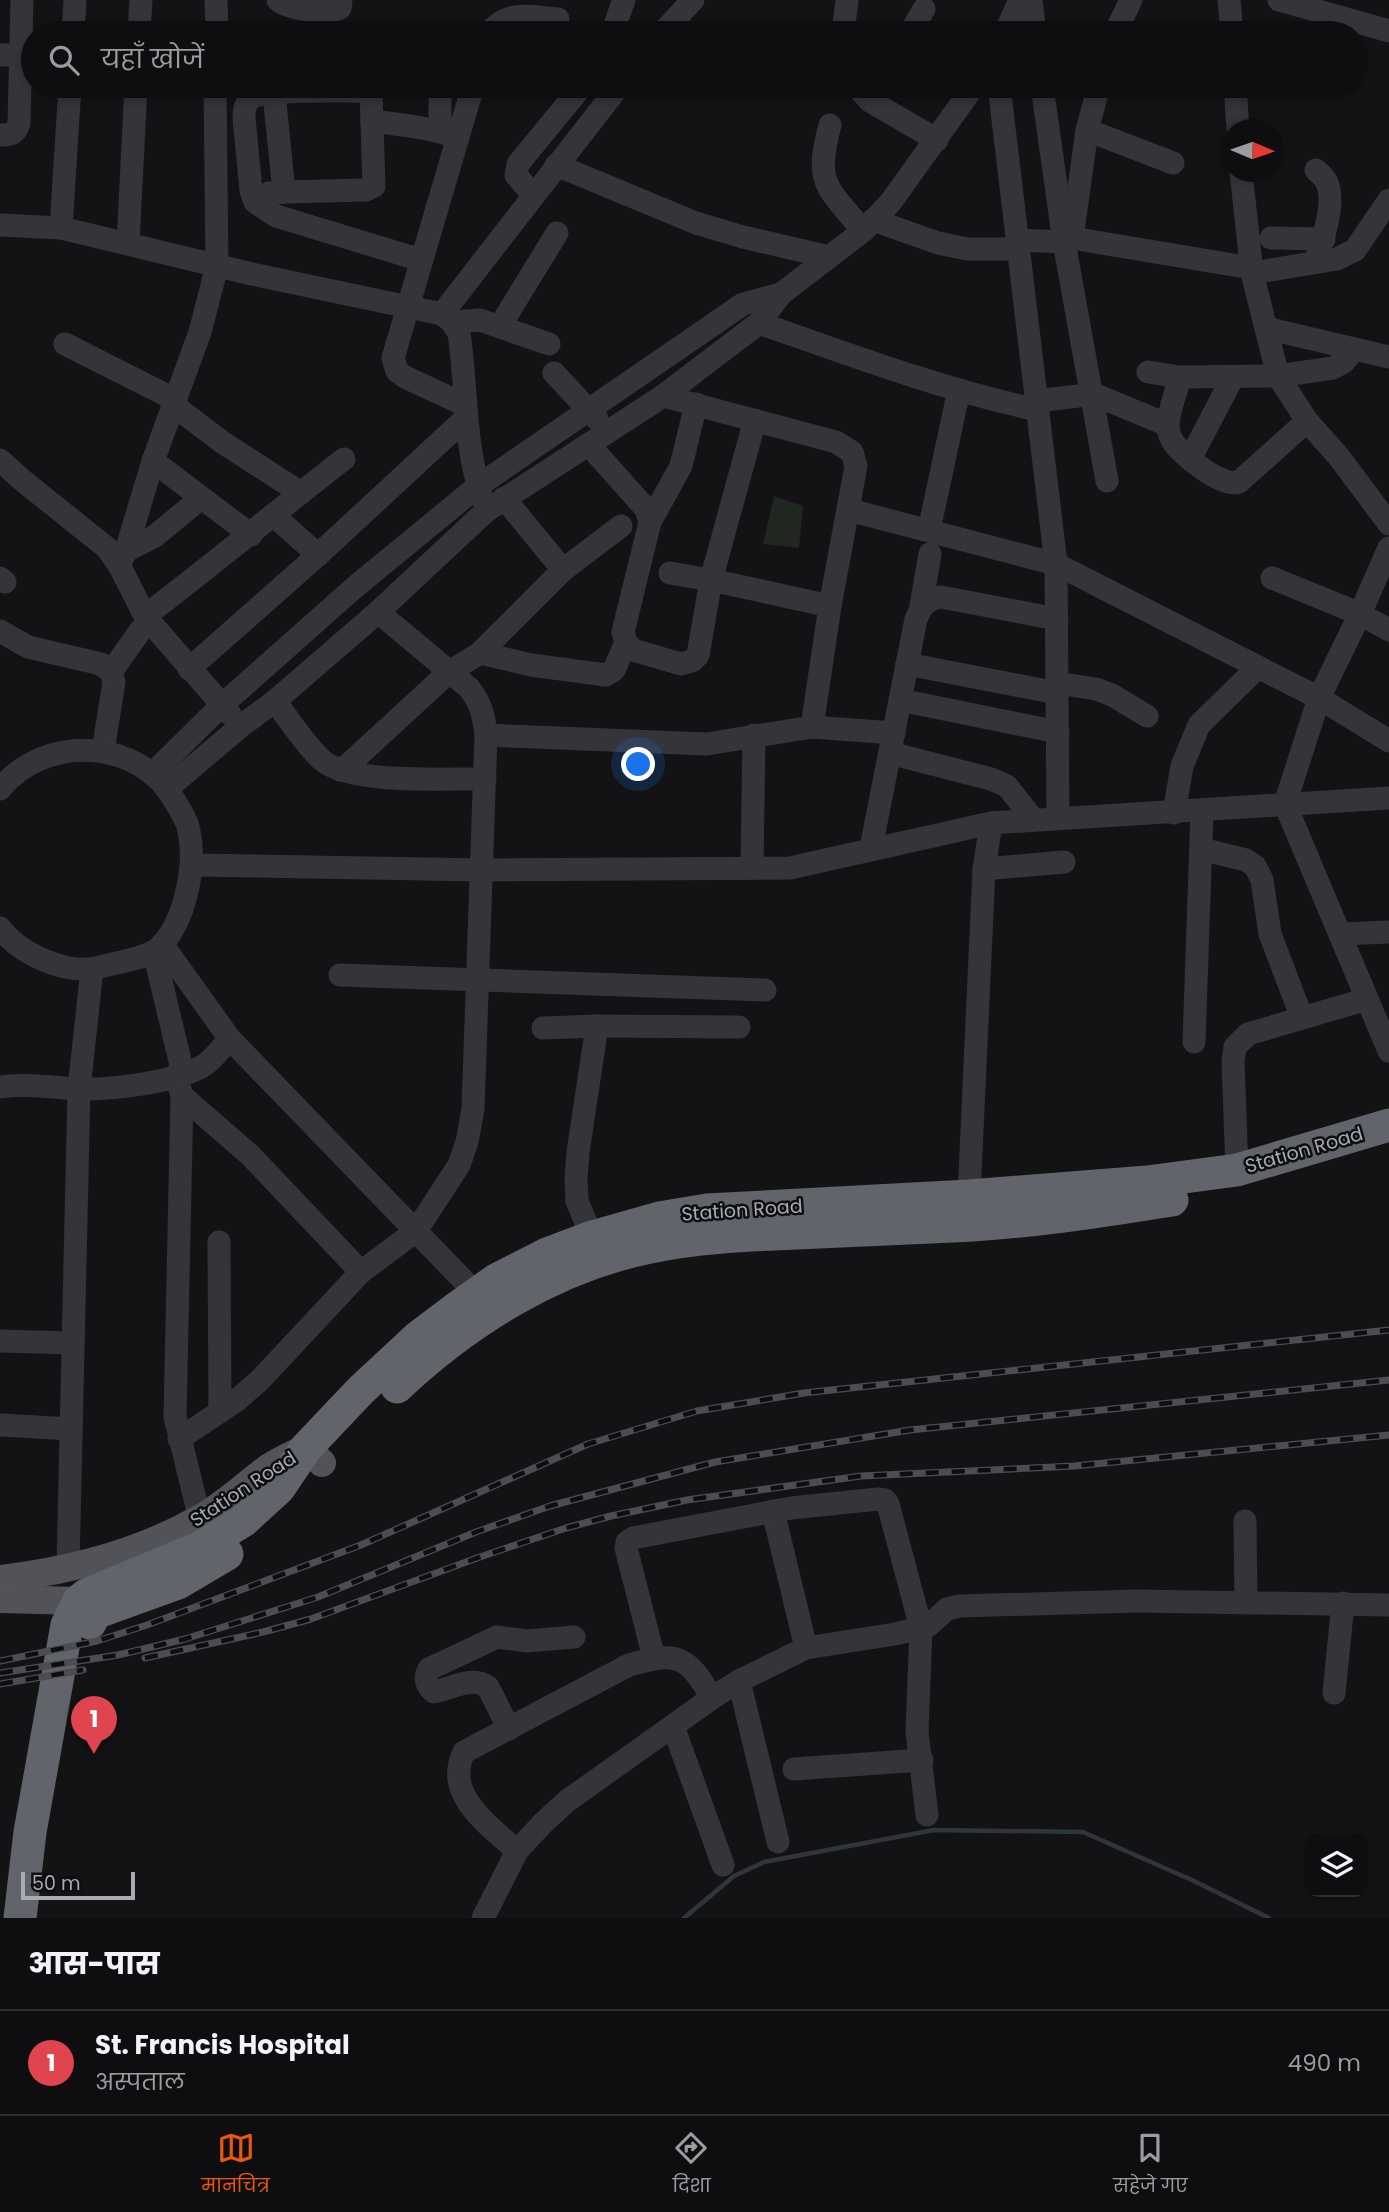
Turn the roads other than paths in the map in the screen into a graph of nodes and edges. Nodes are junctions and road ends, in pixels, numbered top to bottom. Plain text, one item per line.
1 (22, 0) edge
2 (75, 0) edge
3 (141, 0) edge
4 (216, 0) edge
5 (278, 0) edge
6 (341, 0) edge
7 (624, 0) edge
8 (693, 0) edge
9 (847, 0) edge
10 (1020, 0) edge
11 (1031, 0) edge
12 (1130, 0) edge
13 (1229, 0) edge
14 (1279, 0) edge
15 (924, 9) dead end
16 (560, 17) edge
17 (499, 18) edge
18 (74, 21) edge
19 (140, 21) edge
20 (217, 21) edge
21 (616, 21) edge
22 (673, 21) edge
23 (844, 21) edge
24 (917, 21) edge
25 (1010, 21) edge
26 (1034, 21) edge
27 (1120, 21) edge
28 (1230, 21) edge
29 (1354, 21) edge
30 (1368, 25) edge
31 (1389, 31) edge
32 (11, 55) edge
33 (69, 98) edge
34 (135, 98) edge
35 (215, 98) edge
36 (251, 98) edge
37 (275, 98) edge
38 (371, 98) edge
39 (442, 98) edge
40 (467, 98) edge
41 (568, 98) edge
42 (609, 98) edge
43 (878, 98) edge
44 (966, 98) edge
45 (1000, 98) edge
46 (1044, 98) edge
47 (1096, 98) edge
48 (1236, 98) edge
49 (1237, 119) edge
50 (372, 121) junction
51 (830, 125) dead end
52 (1087, 130) junction
53 (449, 134) junction
54 (0, 135) edge
55 (937, 140) junction
56 (1173, 163) dead end
57 (556, 165) junction
58 (1316, 170) dead end
59 (1242, 182) edge
60 (284, 192) junction
61 (252, 194) junction
62 (533, 195) junction
63 (1389, 200) edge
64 (0, 225) edge
65 (868, 225) junction
66 (61, 228) junction
67 (557, 233) dead end
68 (1271, 238) dead end
69 (1324, 239) junction
70 (1068, 240) junction
71 (128, 244) junction
72 (1018, 245) junction
73 (829, 257) junction
74 (421, 260) junction
75 (1315, 262) junction
76 (217, 266) junction
77 (1252, 271) junction
78 (781, 293) junction
79 (407, 307) junction
80 (447, 318) junction
81 (759, 323) junction
82 (500, 326) junction
83 (1265, 328) junction
84 (65, 344) dead end
85 (549, 344) dead end
86 (1353, 349) junction
87 (1389, 357) edge
88 (1148, 372) dead end
89 (554, 373) dead end
90 (1278, 376) junction
91 (1180, 377) junction
92 (1233, 377) junction
93 (959, 390) junction
94 (1085, 395) junction
95 (663, 396) junction
96 (173, 402) junction
97 (696, 404) junction
98 (1037, 406) junction
99 (588, 409) junction
100 (466, 411) junction
101 (755, 419) junction
102 (1307, 421) junction
103 (1168, 425) junction
104 (609, 432) junction
105 (589, 444) junction
106 (1190, 459) junction
107 (0, 460) edge
108 (344, 460) dead end
109 (153, 461) junction
110 (1107, 481) dead end
111 (478, 486) junction
112 (301, 493) junction
113 (201, 498) junction
114 (495, 504) junction
115 (849, 510) junction
116 (273, 515) junction
117 (650, 522) junction
118 (1389, 524) edge
119 (621, 526) dead end
120 (929, 530) junction
121 (251, 535) junction
122 (1389, 548) edge
123 (930, 554) dead end
124 (318, 555) junction
125 (122, 558) junction
126 (1056, 564) junction
127 (563, 570) junction
128 (670, 573) dead end
129 (1272, 578) dead end
130 (710, 580) junction
131 (830, 606) junction
132 (921, 606) junction
133 (378, 611) junction
134 (1360, 614) junction
135 (1057, 619) junction
136 (142, 624) junction
137 (1389, 630) edge
138 (0, 631) edge
139 (626, 642) junction
140 (480, 653) junction
141 (907, 664) junction
142 (1258, 667) junction
143 (189, 669) junction
144 (449, 671) junction
145 (111, 673) junction
146 (1057, 688) junction
147 (1319, 698) junction
148 (900, 700) junction
149 (275, 701) junction
150 (222, 705) junction
151 (1147, 716) dead end
152 (241, 726) junction
153 (812, 727) junction
154 (1058, 732) junction
155 (486, 735) junction
156 (754, 735) junction
157 (1389, 741) edge
158 (892, 743) junction
159 (103, 751) junction
160 (340, 770) junction
161 (485, 779) junction
162 (2, 780) edge
163 (160, 781) junction
164 (1389, 798) edge
165 (1285, 804) junction
166 (1202, 811) junction
167 (1174, 813) junction
168 (1058, 817) junction
169 (1033, 819) junction
170 (991, 823) junction
171 (871, 848) junction
172 (1201, 849) junction
173 (1064, 862) dead end
174 (193, 866) junction
175 (752, 867) junction
176 (984, 869) junction
177 (483, 870) junction
178 (1389, 932) edge
179 (1340, 934) junction
180 (3, 938) edge
181 (158, 948) junction
182 (92, 969) junction
183 (340, 975) dead end
184 (477, 979) junction
185 (765, 990) dead end
186 (1367, 999) junction
187 (1302, 1018) junction
188 (597, 1026) junction
189 (738, 1027) dead end
190 (542, 1028) dead end
191 (230, 1039) junction
192 (1194, 1042) dead end
193 (1389, 1051) edge
194 (0, 1087) edge
195 (180, 1087) junction
196 (79, 1089) junction
197 (1389, 1125) edge
198 (1389, 1132) edge
199 (1389, 1139) edge
200 (1389, 1148) edge
201 (1237, 1170) junction
202 (969, 1196) junction
203 (416, 1231) junction
204 (592, 1237) junction
205 (219, 1242) dead end
206 (361, 1272) junction
207 (468, 1285) dead end
208 (0, 1341) edge
209 (73, 1343) junction
210 (402, 1367) junction
211 (220, 1412) junction
212 (0, 1425) edge
213 (70, 1429) junction
214 (179, 1439) junction
215 (314, 1455) junction
216 (773, 1511) junction
217 (200, 1519) junction
218 (1245, 1521) dead end
219 (68, 1567) junction
220 (0, 1579) edge
221 (0, 1599) edge
222 (1246, 1602) junction
223 (1343, 1603) junction
224 (1389, 1605) edge
225 (88, 1614) junction
226 (921, 1628) junction
227 (574, 1637) dead end
228 (806, 1648) junction
229 (654, 1658) junction
230 (739, 1681) junction
231 (1334, 1693) dead end
232 (712, 1698) junction
233 (673, 1726) junction
234 (509, 1729) junction
235 (54, 1749) junction
236 (922, 1760) junction
237 (794, 1769) dead end
238 (927, 1815) dead end
239 (778, 1842) dead end
240 (517, 1851) junction
241 (723, 1865) dead end
242 (20, 1889) edge
243 (483, 1918) edge

1 - 32 street
2 - 18 street
3 - 19 street
4 - 20 street
5 - 6 street
7 - 21 street
8 - 22 street
9 - 23 street
10 - 25 street
11 - 26 street
12 - 27 street
13 - 28 street
14 - 29 street
15 - 24 street
16 - 17 street
30 - 31 street
32 - 54 street
33 - 66 street
34 - 71 street
35 - 76 street
36 - 61 street
37 - 60 street
38 - 50 street
39 - 53 street
40 - 53 street
41 - 62 street
42 - 57 street
43 - 55 street
44 - 55 street
45 - 72 street
46 - 70 street
47 - 52 street
48 - 49 street
50 - 53 street
50 - 60 street
51 - 65 street
52 - 56 street
52 - 70 street
53 - 74 street
55 - 65 street
57 - 62 street
57 - 73 street
58 - 69 street
59 - 77 street
60 - 61 street
61 - 74 street
62 - 80 street
63 - 75 street
64 - 66 street
65 - 72 street
65 - 73 street
66 - 71 street
67 - 82 street
68 - 69 street
69 - 75 street
70 - 72 street
70 - 77 street
70 - 94 street
71 - 76 street
72 - 98 street
73 - 78 street
74 - 79 street
75 - 77 street
76 - 79 street
76 - 96 street
77 - 83 street
78 - 81 street
78 - 99 street
79 - 80 street
79 - 100 street
80 - 82 street
80 - 100 street
81 - 93 street
81 - 95 street
82 - 85 street
83 - 86 street
83 - 90 street
84 - 96 street
86 - 87 street
86 - 90 street
88 - 91 street
89 - 99 street
90 - 92 street
90 - 102 street
91 - 92 street
91 - 103 street
92 - 106 street
93 - 98 street
93 - 120 street
94 - 98 street
94 - 103 street
94 - 110 street
95 - 97 street
95 - 104 street
96 - 109 street
96 - 112 street
97 - 101 street
97 - 117 street
98 - 126 street
99 - 104 street
99 - 111 street
100 - 111 street
100 - 124 street
101 - 115 street
101 - 130 street
102 - 106 street
102 - 118 street
103 - 106 street
104 - 105 street
105 - 114 street
105 - 117 street
107 - 125 street
108 - 112 street
109 - 113 street
109 - 125 street
111 - 114 street
111 - 150 street
112 - 116 street
113 - 121 street
113 - 125 street
114 - 127 street
114 - 133 street
115 - 120 street
115 - 131 street
116 - 121 street
116 - 124 street
117 - 139 street
119 - 127 street
120 - 126 street
121 - 136 street
122 - 134 street
123 - 132 street
124 - 143 street
125 - 136 street
126 - 135 street
126 - 142 street
127 - 140 street
128 - 130 street
129 - 134 street
130 - 131 street
130 - 139 street
131 - 153 street
132 - 135 street
132 - 141 street
133 - 144 street
133 - 149 street
134 - 137 street
134 - 147 street
135 - 146 street
136 - 143 street
136 - 145 street
138 - 145 street
139 - 140 street
140 - 144 street
141 - 146 street
141 - 148 street
142 - 147 street
142 - 167 street
143 - 150 street
144 - 155 street
144 - 160 street
145 - 159 street
146 - 151 street
146 - 154 street
147 - 157 street
147 - 165 street
148 - 154 street
148 - 158 street
149 - 152 street
149 - 160 street
150 - 152 street
150 - 163 street
152 - 163 street
153 - 156 street
153 - 158 street
154 - 168 street
155 - 156 street
155 - 161 street
156 - 175 street
158 - 169 street
158 - 171 street
159 - 162 street
159 - 163 street
160 - 161 street
161 - 177 street
163 - 174 street
164 - 165 street
165 - 166 street
165 - 179 street
166 - 167 street
166 - 172 street
167 - 168 street
168 - 169 street
169 - 170 street
170 - 171 street
170 - 176 street
171 - 175 street
172 - 187 street
172 - 192 street
173 - 176 street
174 - 177 street
174 - 181 street
175 - 177 street
176 - 202 street
177 - 184 street
178 - 179 street
179 - 186 street
180 - 182 street
181 - 182 street
181 - 191 street
181 - 195 street
182 - 196 street
183 - 184 street
184 - 185 street
184 - 203 street
186 - 187 street
186 - 193 street
187 - 201 street
188 - 189 street
188 - 190 street
188 - 204 street
191 - 195 street
191 - 203 street
194 - 196 street
195 - 196 street
195 - 206 street
195 - 214 street
196 - 209 street
197 - 201 highway, Station Road
198 - 210 highway
199 - 210 highway
200 - 210 highway, Station Road
201 - 202 highway, Station Road
202 - 204 highway, Station Road
203 - 206 street
203 - 207 street
204 - 210 highway, Station Road
205 - 211 street
206 - 211 street
208 - 209 street
209 - 213 street
210 - 215 highway, Station Road
211 - 214 street
212 - 213 street
213 - 219 street
214 - 217 street
215 - 217 main road, Station Road
215 - 225 highway, Station Road
216 - 226 street
216 - 228 street
216 - 229 street
217 - 219 main road, Station Road
218 - 222 street
219 - 220 main road, Station Road
221 - 225 main road
222 - 223 street
222 - 226 street
223 - 224 street
223 - 231 street
225 - 235 highway
226 - 228 street
226 - 236 street
227 - 234 street
228 - 230 street
229 - 232 street
229 - 234 street
230 - 232 street
230 - 239 street
232 - 233 street
233 - 240 street
233 - 241 street
234 - 240 street
235 - 242 highway
235 - 242 highway
236 - 237 street
236 - 238 street
240 - 243 street

